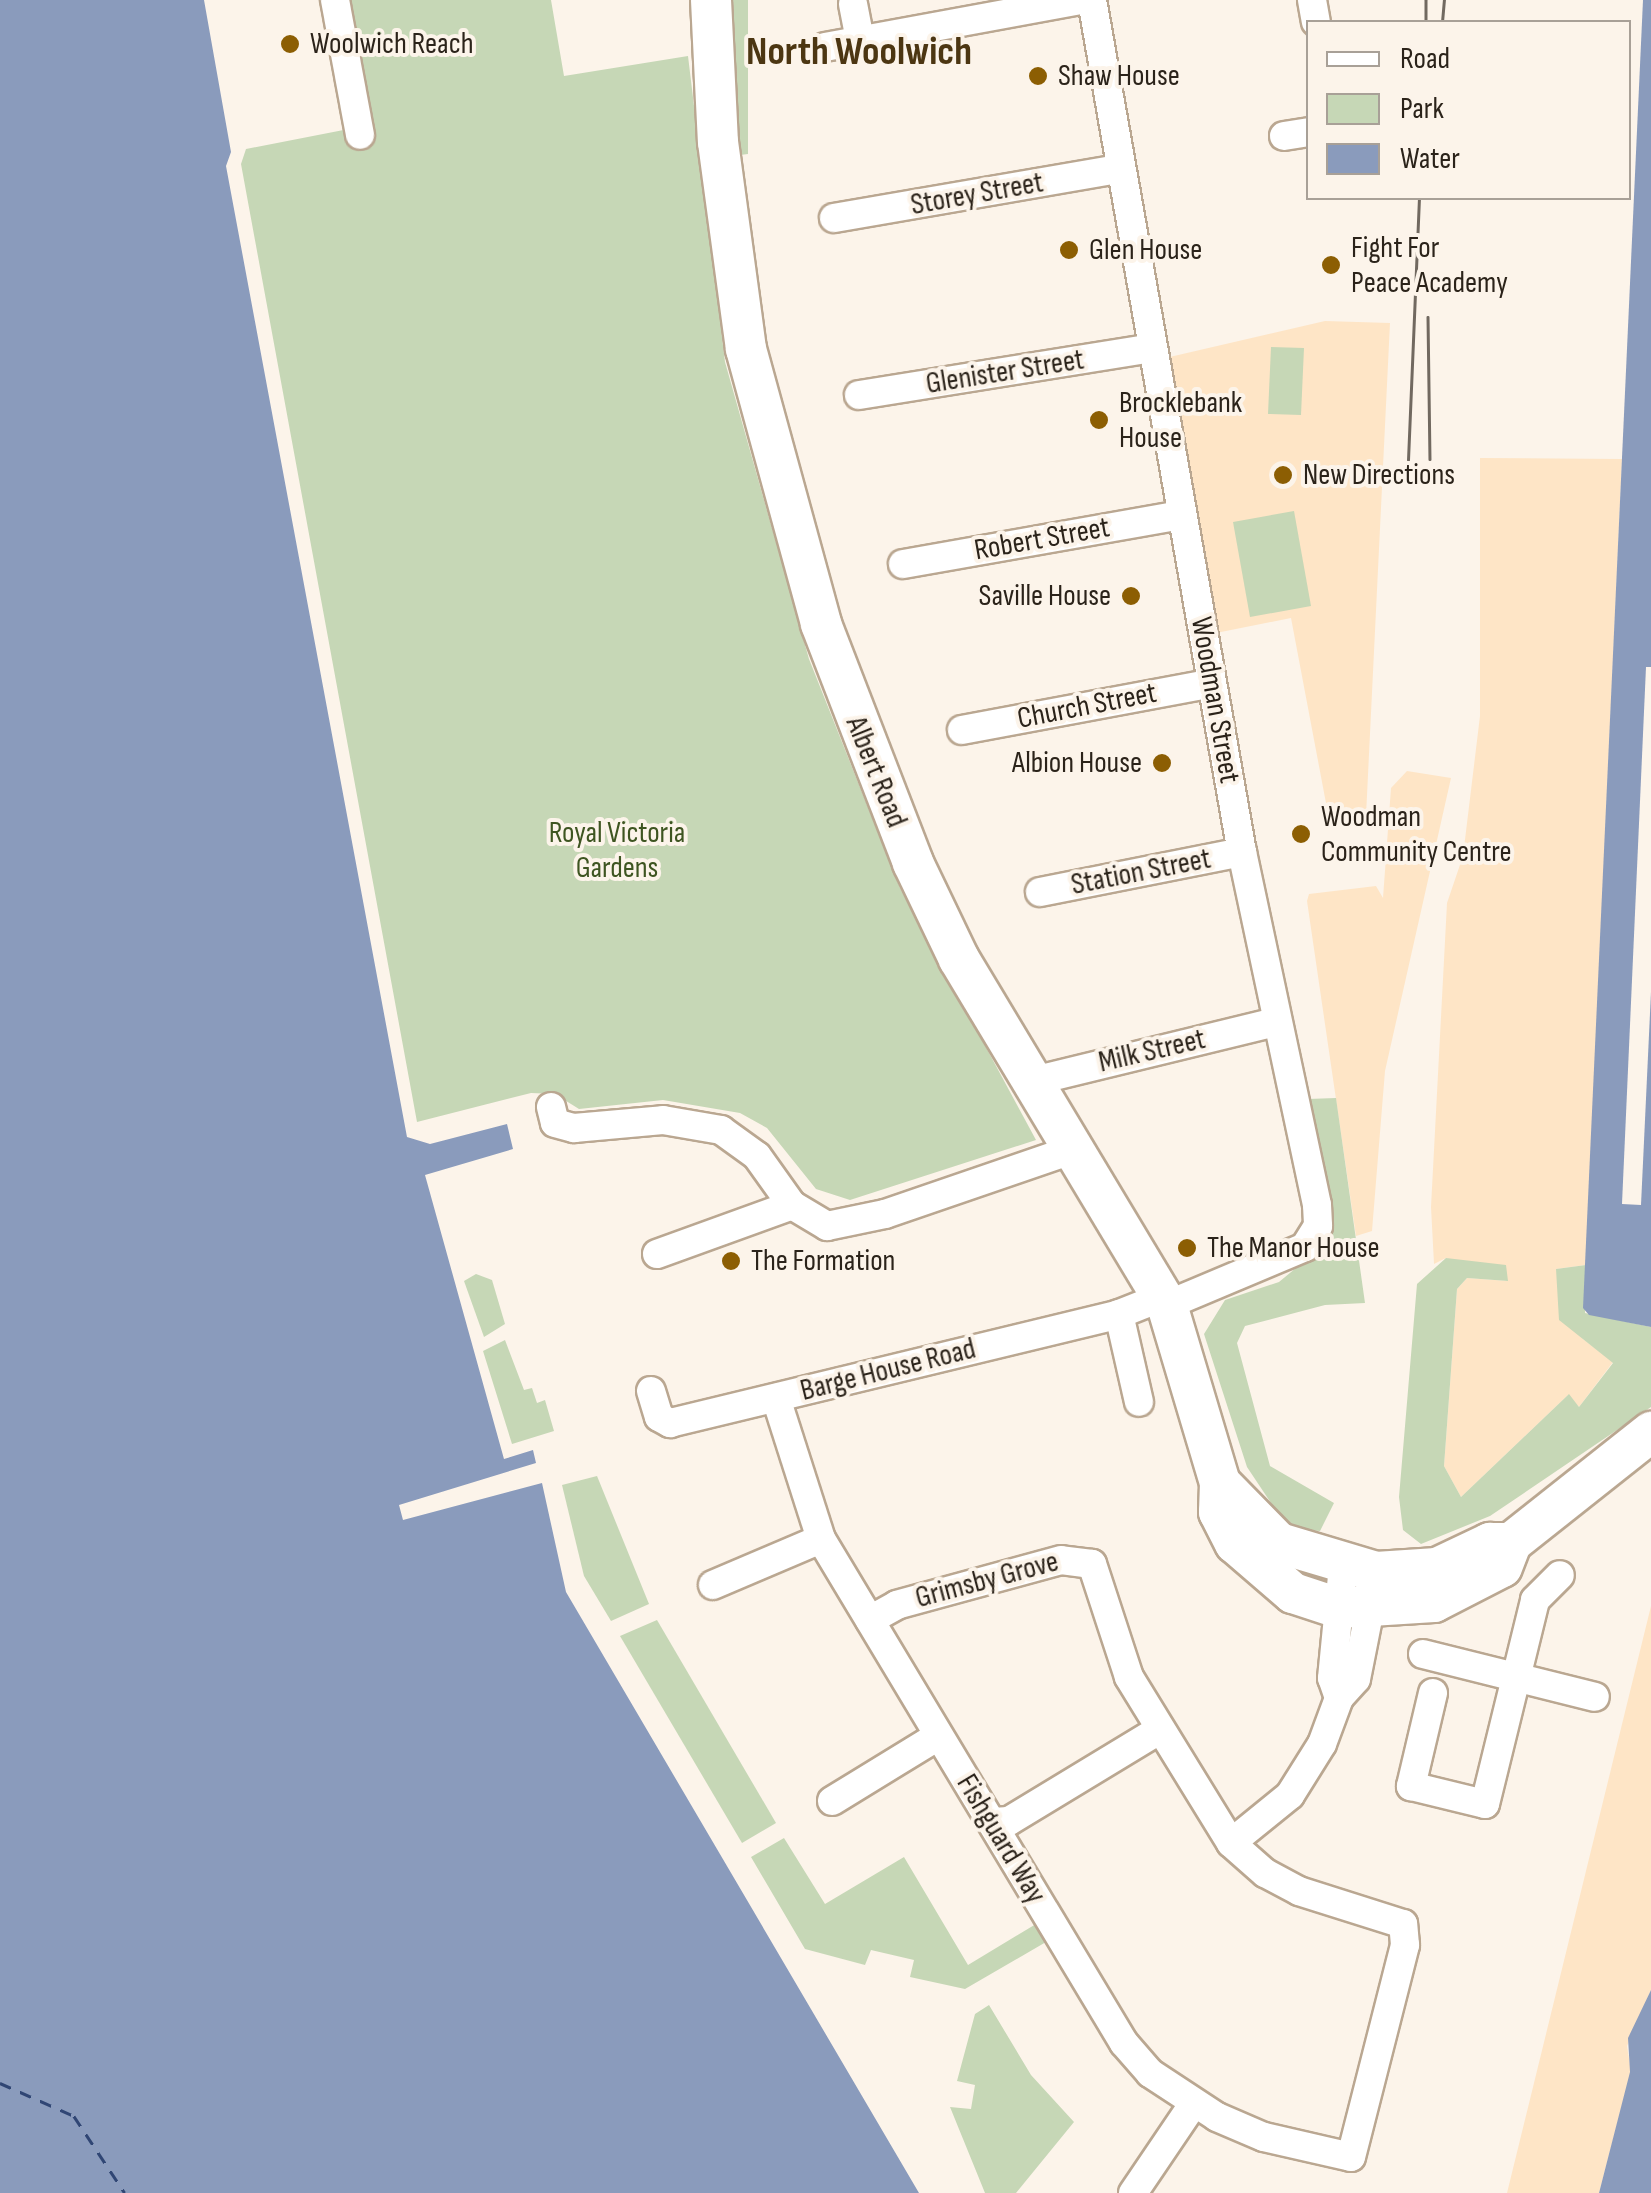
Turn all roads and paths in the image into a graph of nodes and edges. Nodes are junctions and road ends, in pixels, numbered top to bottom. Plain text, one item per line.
1 (336, 0) edge
2 (711, 0) edge
3 (1081, 0) edge
4 (1092, 0) edge
5 (853, 4) dead end
6 (860, 40) junction
7 (825, 47) dead end
8 (360, 136) dead end
9 (1119, 170) junction
10 (834, 218) dead end
11 (1152, 348) junction
12 (859, 395) dead end
13 (1181, 515) junction
14 (904, 564) dead end
15 (1212, 683) junction
16 (962, 730) dead end
17 (1242, 852) junction
18 (1040, 892) dead end
19 (1276, 1022) junction
20 (1029, 1082) junction
21 (551, 1108) dead end
22 (1072, 1150) junction
23 (792, 1205) junction
24 (656, 1254) dead end
25 (1165, 1301) junction
26 (1120, 1314) junction
27 (776, 1398) junction
28 (1139, 1402) dead end
29 (648, 1410) dead end
30 (1651, 1432) edge
31 (821, 1539) junction
32 (1560, 1574) dead end
33 (712, 1585) dead end
34 (1357, 1589) junction
35 (870, 1620) junction
36 (1423, 1654) dead end
37 (1515, 1678) junction
38 (1433, 1693) dead end
39 (1595, 1697) dead end
40 (1159, 1730) junction
41 (938, 1736) junction
42 (832, 1800) dead end
43 (992, 1822) junction
44 (1231, 1843) junction
45 (1194, 2102) junction
46 (1133, 2193) edge

1 - 8 street
2 - 20 highway, Albert Road
3 - 6 street
4 - 9 street, Woodman Street
5 - 6 street
6 - 7 street
9 - 10 street, Storey Street
9 - 11 street, Woodman Street
11 - 12 street, Glenister Street
11 - 13 street, Woodman Street
13 - 14 street, Robert Street
13 - 15 street, Woodman Street
15 - 16 street, Church Street
15 - 17 street, Woodman Street
17 - 18 street, Station Street
17 - 19 street, Woodman Street
19 - 20 street, Milk Street
19 - 25 street, Woodman Street
20 - 22 highway, Albert Road
21 - 23 street
22 - 23 street
22 - 25 highway, Albert Road
23 - 24 street
25 - 26 street, Barge House Road
25 - 34 highway, Albert Road
26 - 27 street, Barge House Road
26 - 28 street
27 - 29 street, Barge House Road
27 - 31 street, Fishguard Way
30 - 34 highway
31 - 33 street
31 - 35 street, Fishguard Way
32 - 37 street
34 - 44 street
35 - 40 street, Grimsby Grove
35 - 41 street, Fishguard Way
36 - 37 street
37 - 38 street
37 - 39 street
40 - 43 street
40 - 44 street, Grimsby Grove
41 - 42 street
41 - 43 street, Fishguard Way
43 - 45 street, Fishguard Way
44 - 45 street, Fishguard Way
45 - 46 street

